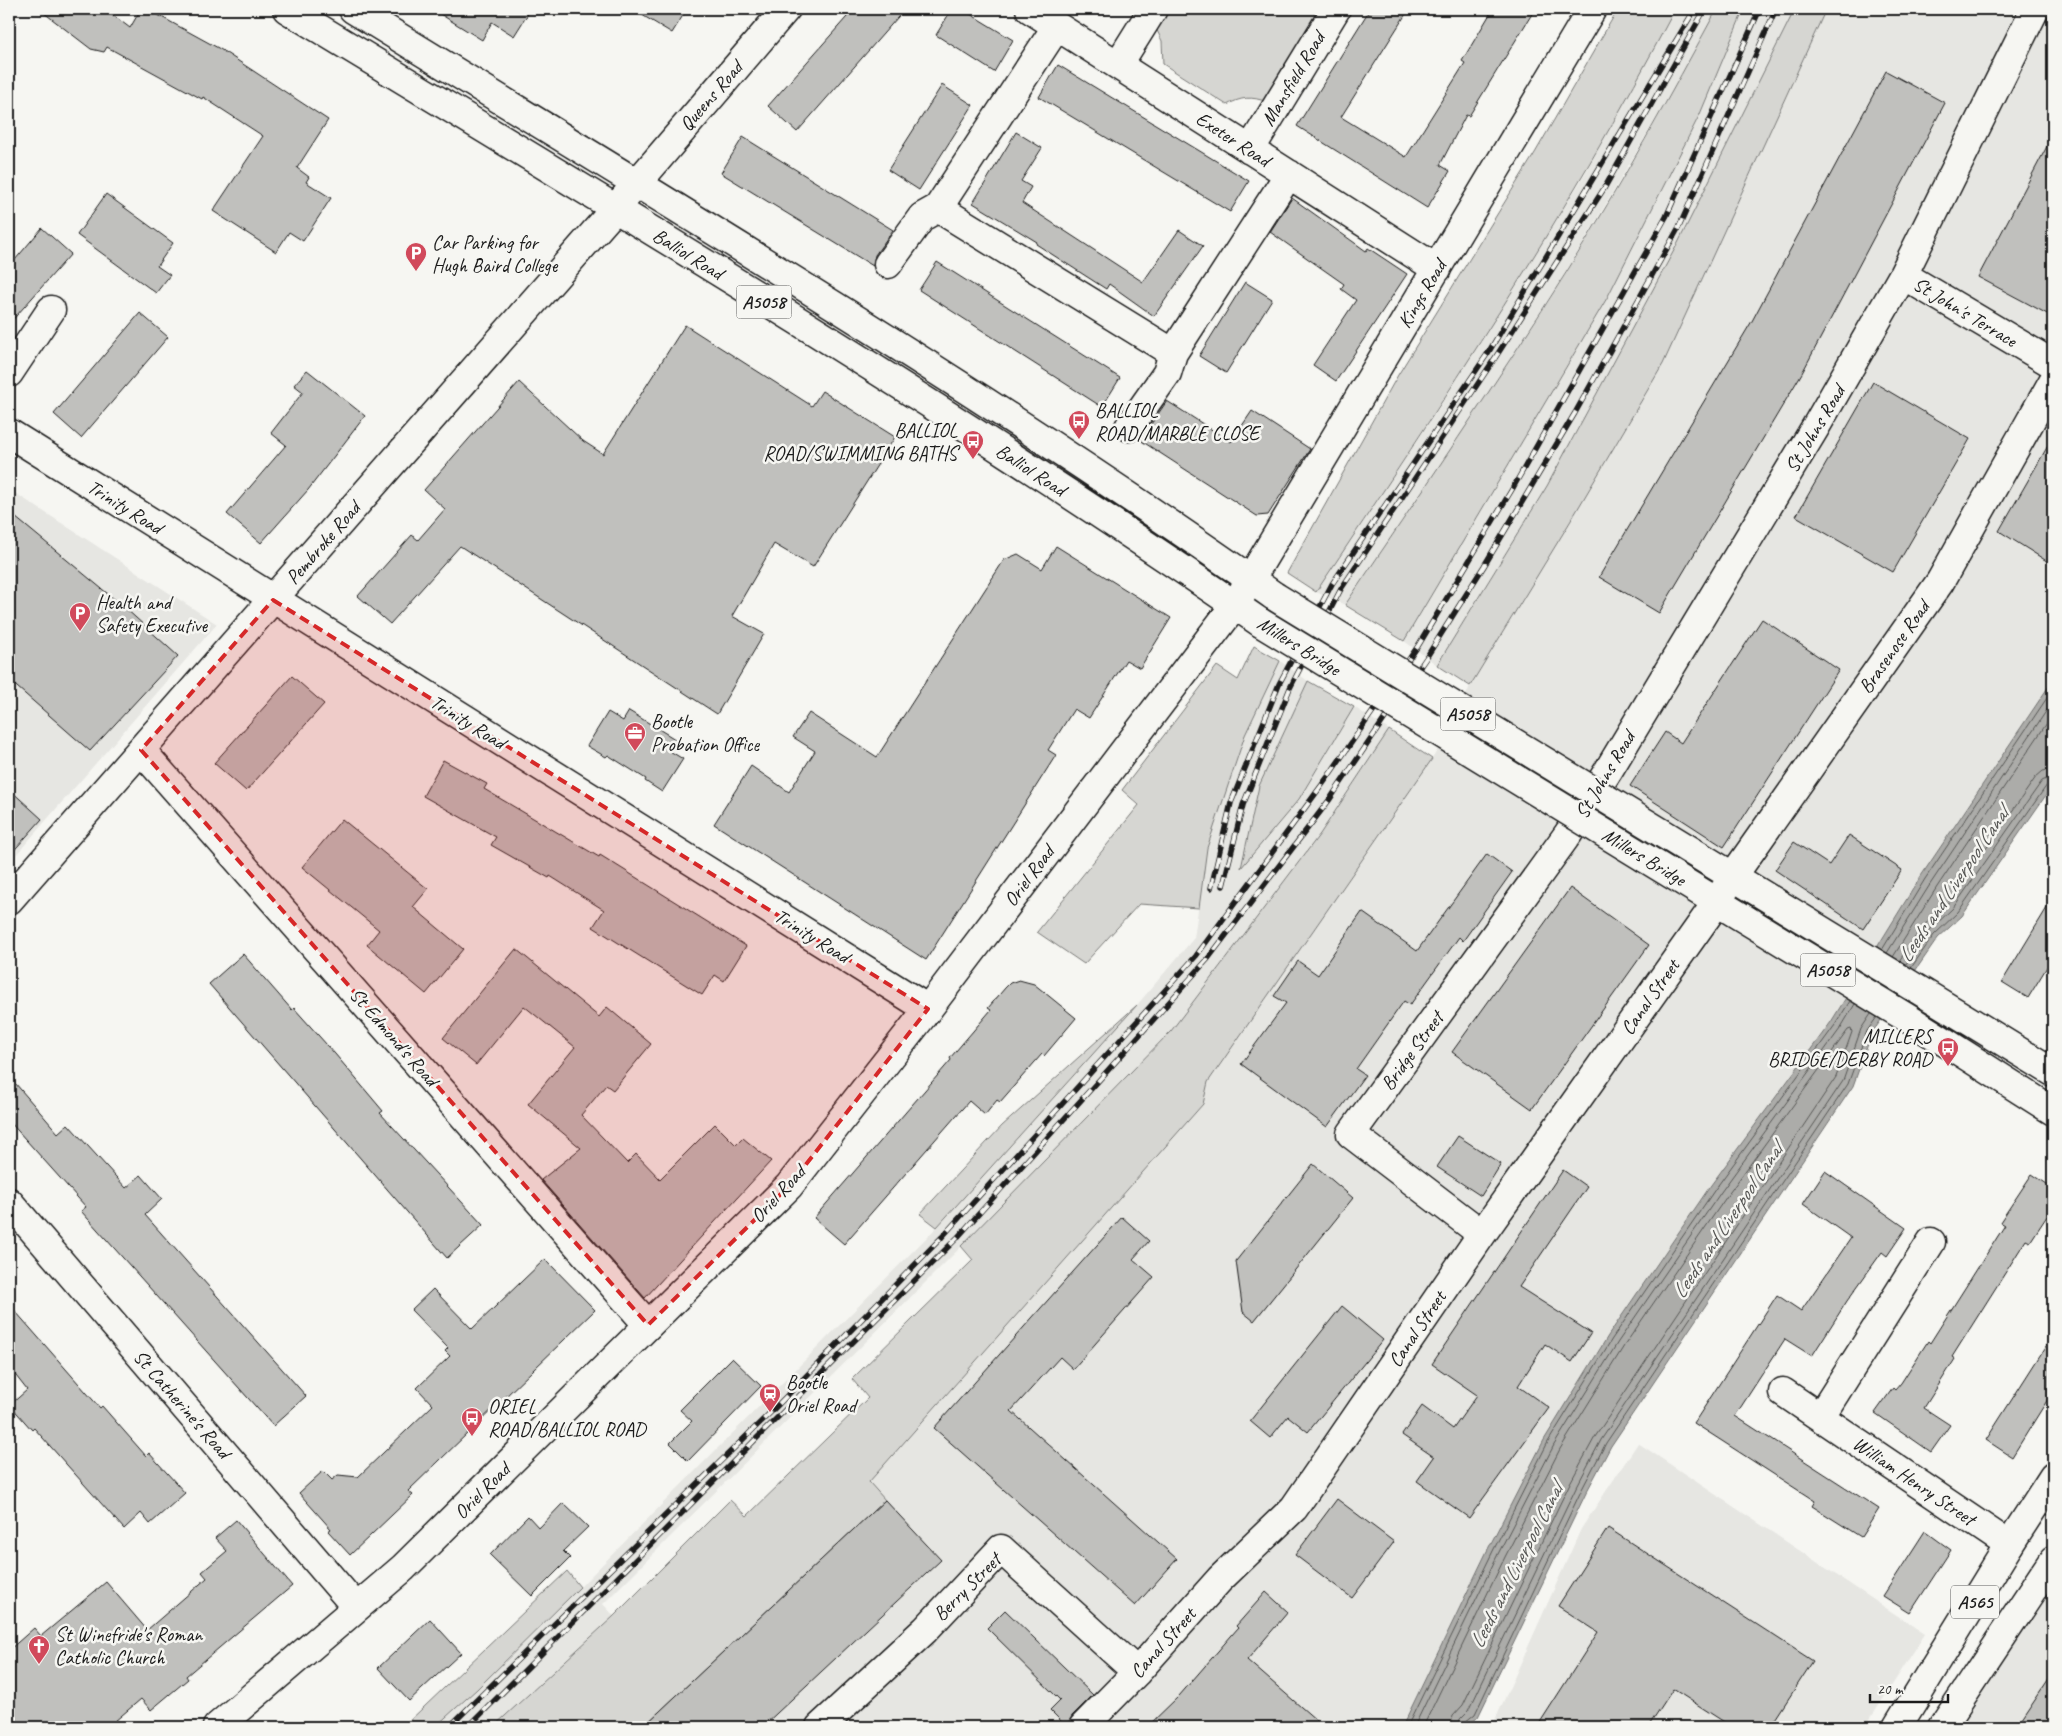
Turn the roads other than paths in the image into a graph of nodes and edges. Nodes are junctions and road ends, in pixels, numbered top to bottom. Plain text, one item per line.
1 (287, 9) edge
2 (353, 9) edge
3 (786, 9) edge
4 (1030, 9) edge
5 (1153, 9) edge
6 (1336, 9) edge
7 (1592, 9) edge
8 (2035, 9) edge
9 (1057, 26) junction
10 (1118, 65) junction
11 (1250, 150) junction
12 (1289, 174) junction
13 (636, 184) junction
14 (938, 208) junction
15 (615, 209) junction
16 (888, 264) dead end
17 (1437, 269) junction
18 (1904, 275) junction
19 (51, 310) dead end
20 (1173, 353) junction
21 (2053, 364) edge
22 (9, 373) edge
23 (2053, 381) edge
24 (1129, 427) dead end
25 (9, 434) edge
26 (1250, 580) junction
27 (273, 600) junction
28 (1235, 605) junction
29 (141, 750) junction
30 (1568, 834) joint
31 (1732, 876) junction
32 (9, 900) edge
33 (1717, 902) junction
34 (928, 1009) junction
35 (2053, 1072) edge
36 (2053, 1111) edge
37 (9, 1202) edge
38 (1482, 1234) junction
39 (1931, 1242) dead end
40 (648, 1325) junction
41 (1783, 1392) dead end
42 (1820, 1417) junction
43 (2053, 1477) edge
44 (2009, 1545) junction
45 (2053, 1560) edge
46 (356, 1607) junction
47 (1137, 1672) junction
48 (217, 1727) edge
49 (820, 1727) edge
50 (1083, 1727) edge
51 (1897, 1727) edge
52 (1942, 1727) edge

1 - 15 main road, Balliol Road / A5058
2 - 13 main road, Balliol Road / A5058
3 - 13 main road, Queens Road
4 - 9 main road, Exeter Road
5 - 10 main road
6 - 11 main road, Mansfield Road
7 - 17 main road, Kings Road
8 - 18 main road, St Johns Road
9 - 10 main road, Exeter Road
9 - 14 main road
10 - 11 main road, Exeter Road
11 - 12 main road, Exeter Road
12 - 17 main road, Exeter Road
12 - 20 main road
13 - 15 main road, Pembroke Road
13 - 26 main road, Balliol Road / A5058
14 - 16 main road
14 - 20 main road
15 - 27 main road, Pembroke Road
15 - 28 main road, Balliol Road / A5058
17 - 26 main road, Kings Road
18 - 21 main road, St John's Terrace
18 - 30 main road, St Johns Road
19 - 22 main road
20 - 24 main road
23 - 31 main road, Brasenose Road
25 - 27 main road, Trinity Road
26 - 28 main road, Oriel Road
26 - 31 main road, Millers Bridge / A5058, bridge
27 - 29 main road, Pembroke Road
27 - 34 main road, Trinity Road
28 - 33 main road, Millers Bridge / A5058, bridge
28 - 34 main road, Oriel Road
29 - 32 main road, Pembroke Road
29 - 40 main road, St Edmond's Road
30 - 38 main road, Bridge Street
31 - 33 main road, Brasenose Road
31 - 35 main road, Millers Bridge / A5058
33 - 36 main road, Millers Bridge / A5058
33 - 38 main road, Canal Street
34 - 40 main road, Oriel Road
37 - 46 main road, St Catherine's Road
38 - 47 main road, Canal Street
39 - 42 main road
40 - 46 main road, Oriel Road
41 - 42 main road, William Henry Street
42 - 44 main road, William Henry Street
43 - 44 main road, A565
44 - 51 main road, A565
45 - 52 main road, A565
46 - 48 main road, Oriel Road
47 - 49 main road, Berry Street
47 - 50 main road, Canal Street

